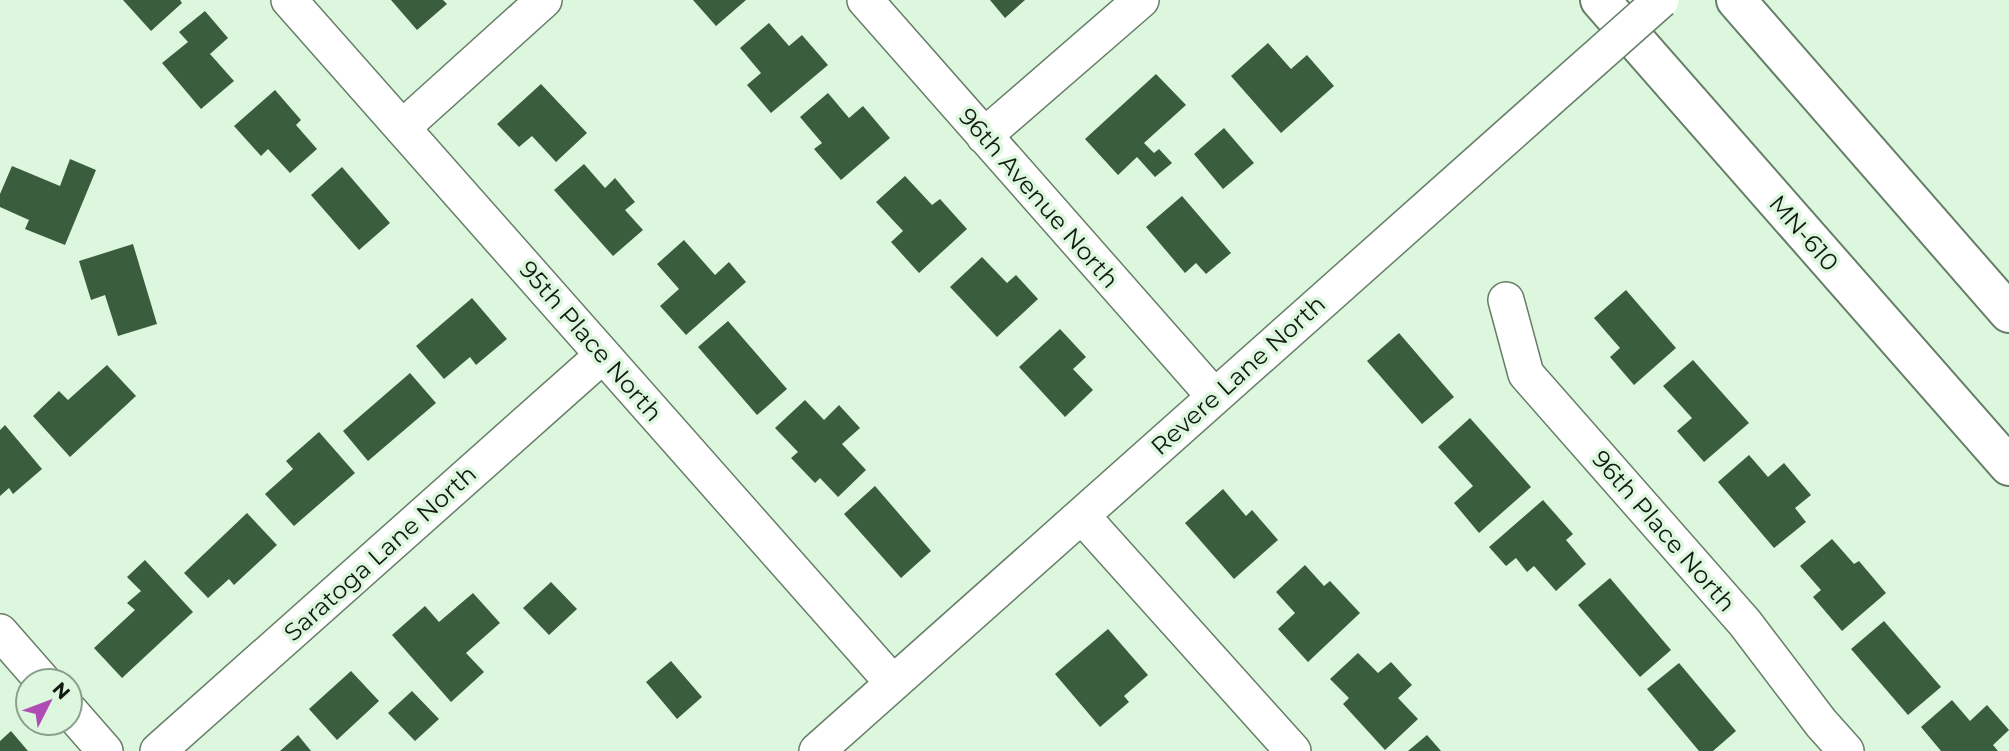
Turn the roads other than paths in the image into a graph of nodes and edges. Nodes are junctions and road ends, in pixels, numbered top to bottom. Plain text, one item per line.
1 (289, 0) edge
2 (544, 0) edge
3 (865, 0) edge
4 (1141, 0) edge
5 (1600, 0) edge
6 (1661, 0) edge
7 (1736, 0) edge
8 (402, 128) junction
9 (984, 136) junction
10 (1506, 300) dead end
11 (2009, 313) edge
12 (603, 355) junction
13 (1214, 396) junction
14 (2009, 466) edge
15 (1082, 516) junction
16 (0, 632) edge
17 (31, 667) edge
18 (892, 683) junction
19 (84, 727) edge
20 (105, 751) edge
21 (158, 751) edge
22 (817, 751) edge
23 (1293, 751) edge
24 (1846, 751) edge

1 - 8 street, 95th Place North
2 - 8 street
3 - 9 street, 96th Avenue North
4 - 9 street
5 - 14 highway, MN-610
6 - 13 street, Revere Lane North, bridge
7 - 11 highway
8 - 12 street, 95th Place North
9 - 13 street, 96th Avenue North
10 - 24 street, 96th Place North
12 - 18 street, 95th Place North
12 - 21 street, Saratoga Lane North
13 - 15 street, Revere Lane North
15 - 18 street, Revere Lane North
15 - 23 street
16 - 17 street
18 - 22 street, Revere Lane North
19 - 20 street

